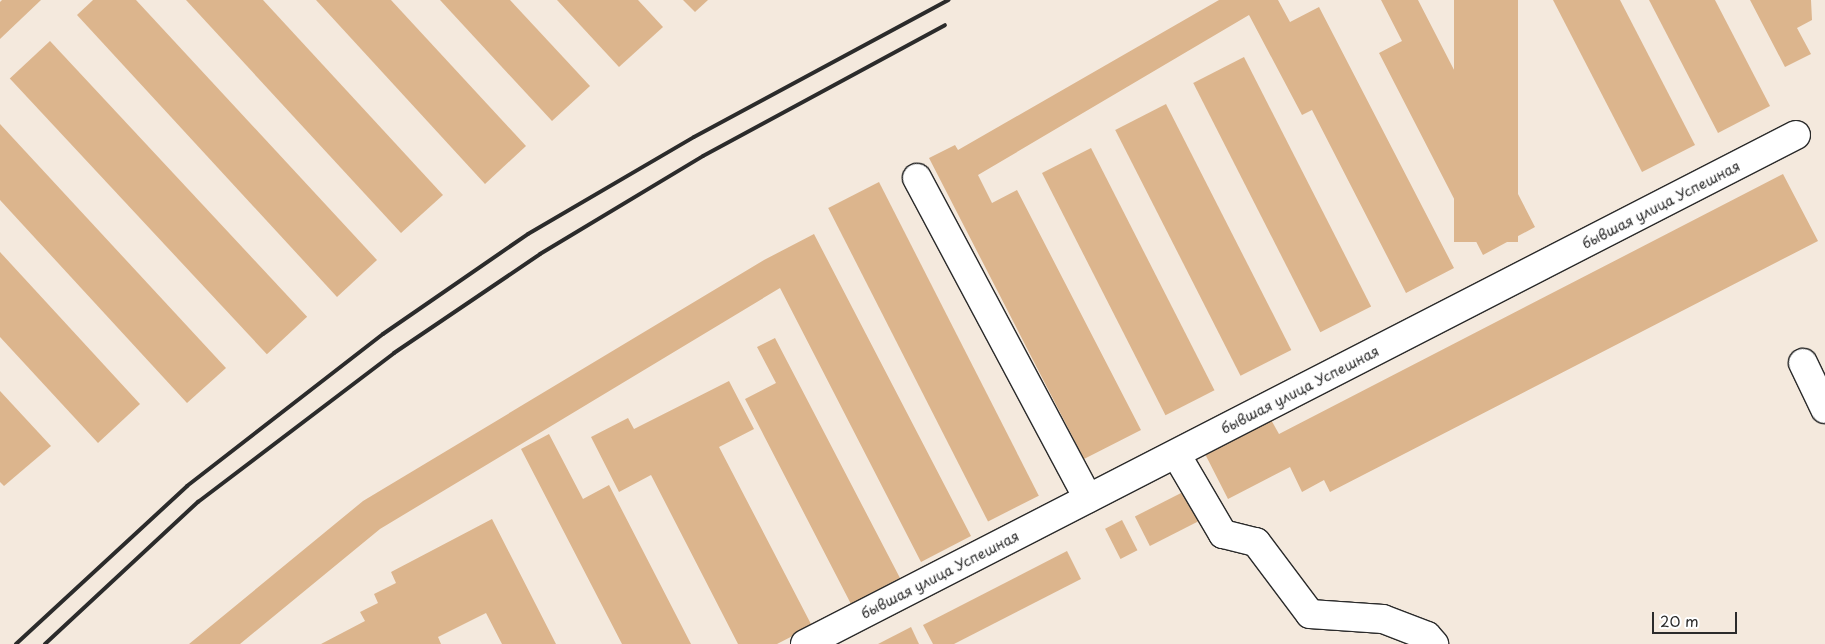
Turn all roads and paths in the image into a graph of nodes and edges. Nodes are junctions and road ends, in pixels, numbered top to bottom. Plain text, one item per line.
1 (1796, 135) dead end
2 (917, 178) dead end
3 (1803, 363) dead end
4 (1825, 409) edge
5 (1176, 454) junction
6 (1088, 498) junction
7 (805, 644) edge
8 (1434, 644) edge

1 - 5 lane, бывшая улица Успешная
2 - 6 lane
3 - 4 lane
5 - 6 lane, бывшая улица Успешная
5 - 8 lane
6 - 7 lane, бывшая улица Успешная

